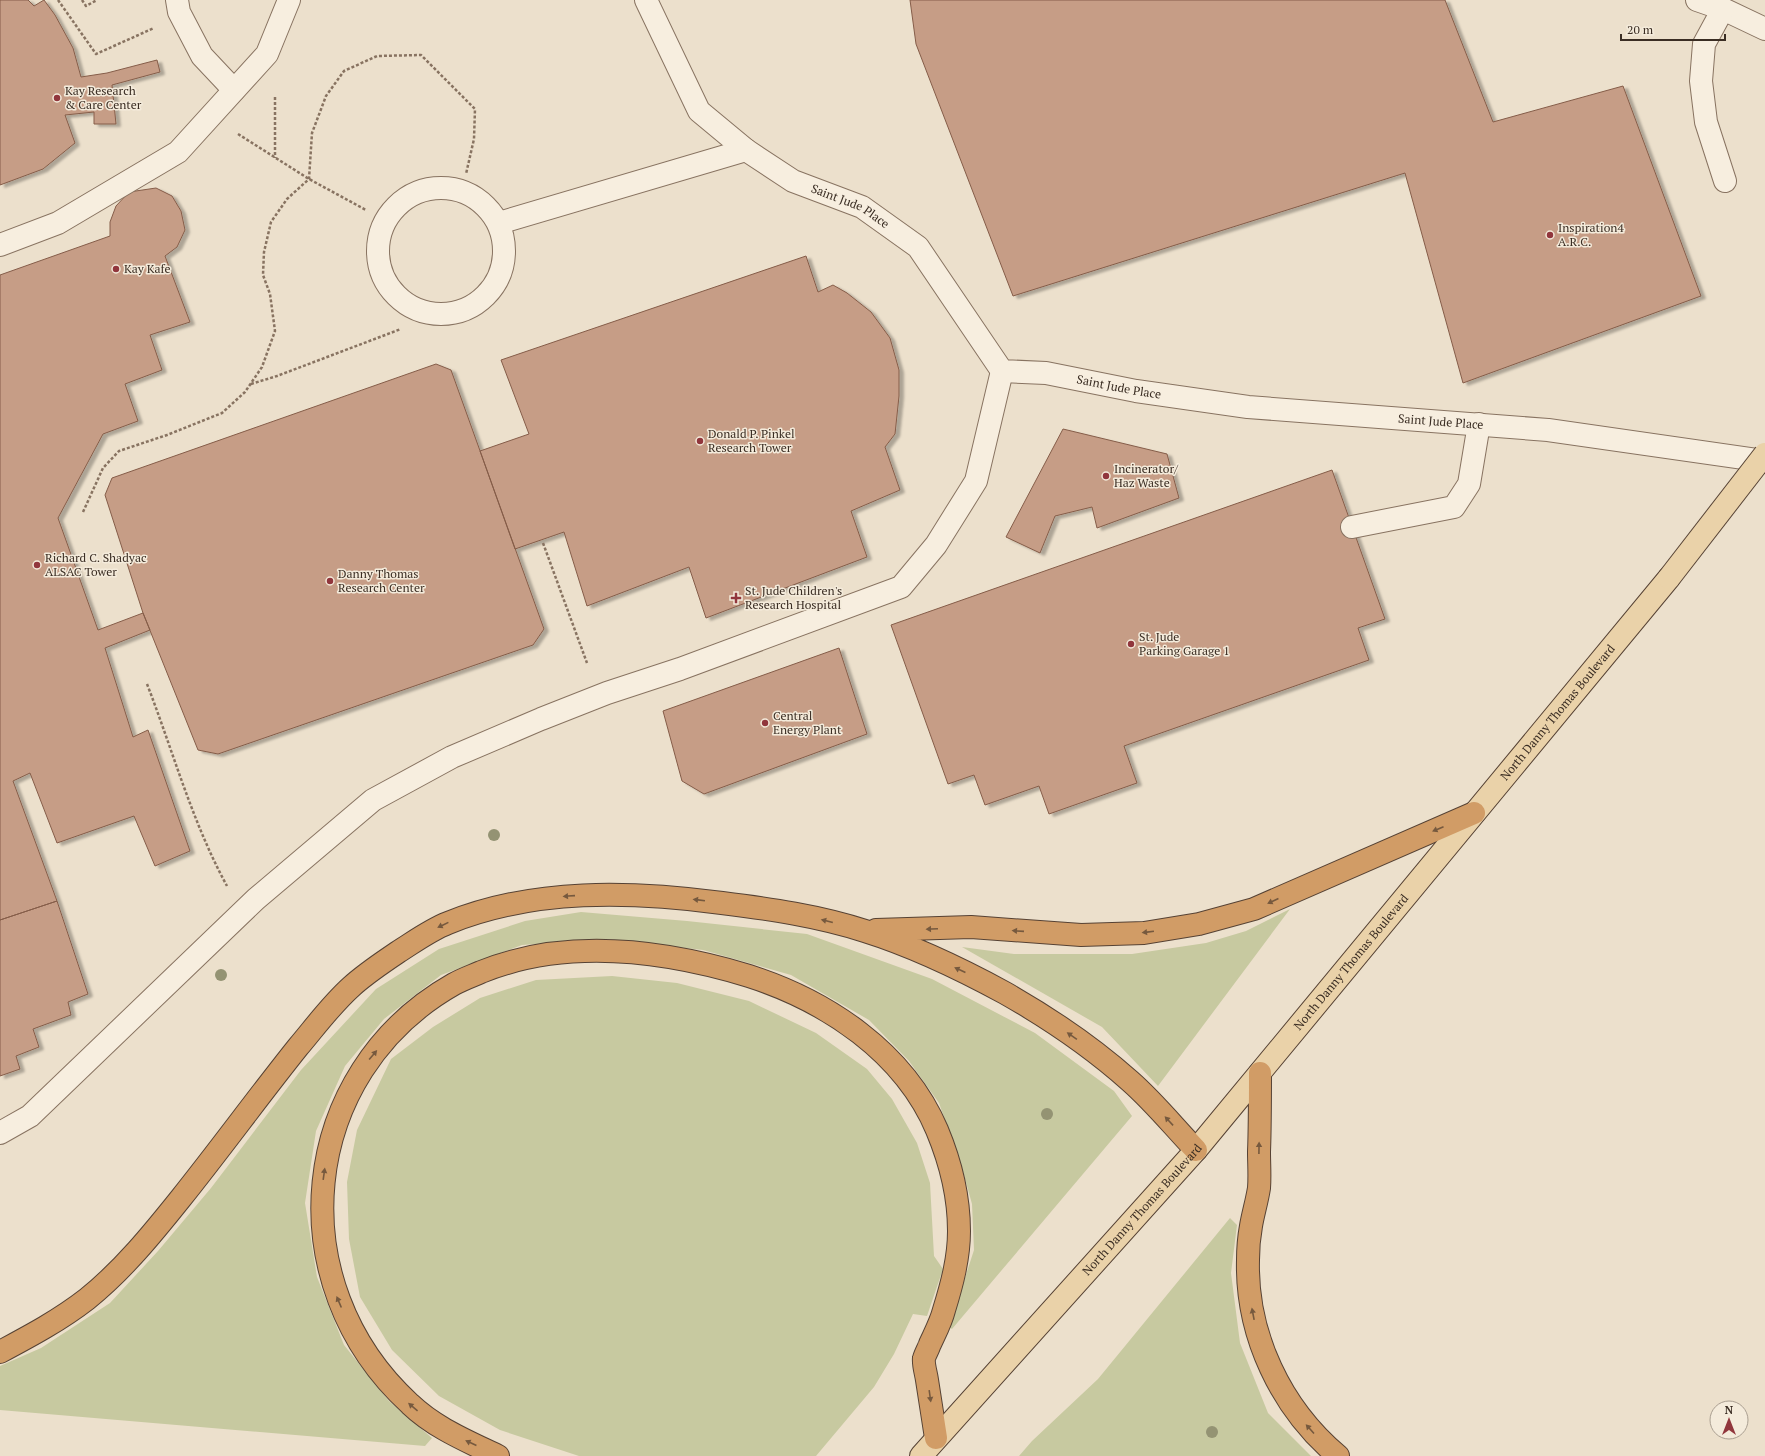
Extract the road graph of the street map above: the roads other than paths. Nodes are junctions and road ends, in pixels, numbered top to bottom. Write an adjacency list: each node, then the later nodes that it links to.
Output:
1 (177, 0): 7 (street)
2 (289, 0): 7 (street)
3 (646, 0): 8 (street, Saint Jude Place)
4 (1697, 0): 5 (street)
5 (1723, 9): 6 (street); 9 (street)
6 (1765, 29)
7 (234, 90): 11 (street)
8 (746, 150): 10 (street); 12 (street, Saint Jude Place)
9 (1725, 181)
10 (499, 223): 10 (street)
11 (0, 245)
12 (1002, 370): 13 (street, Saint Jude Place); 20 (street)
13 (1479, 424): 15 (street, Saint Jude Place); 16 (street)
14 (1765, 454): 17 (main road, North Danny Thomas Boulevard, bridge)
15 (1765, 461)
16 (1352, 527)
17 (1474, 813): 18 (highway, one-way to 18); 19 (main road, North Danny Thomas Boulevard)
18 (864, 931): 21 (highway, one-way to 18); 22 (highway, one-way to 22)
19 (1260, 1073): 21 (main road, North Danny Thomas Boulevard); 26 (highway, one-way to 19)
20 (0, 1133)
21 (1196, 1150): 23 (main road, North Danny Thomas Boulevard)
22 (0, 1352)
23 (936, 1438): 24 (highway, one-way to 23); 25 (main road, North Danny Thomas Boulevard)
24 (498, 1456)
25 (921, 1456)
26 (1338, 1456)

